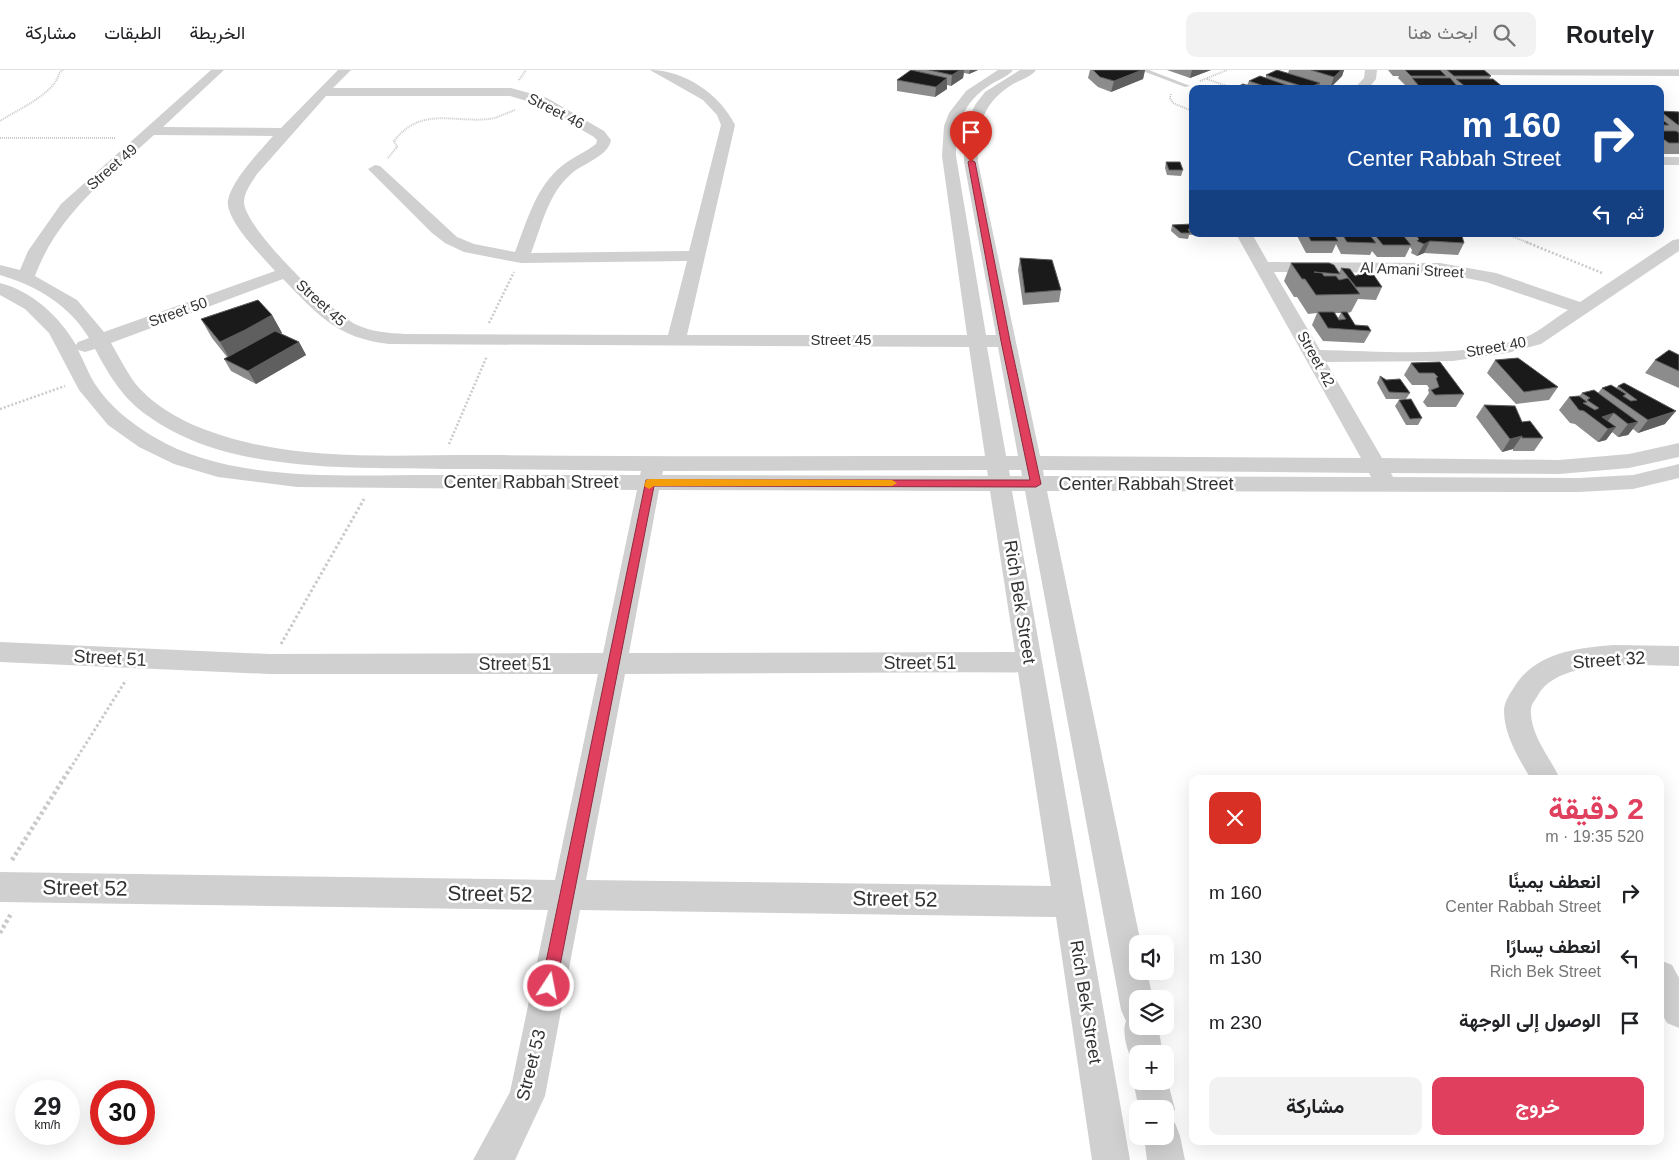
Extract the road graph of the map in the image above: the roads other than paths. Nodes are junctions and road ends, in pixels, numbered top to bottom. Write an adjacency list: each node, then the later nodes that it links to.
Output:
1 (218, 70): 16 (street, Street 49)
2 (345, 70): 14 (street, Street 45)
3 (1007, 70): 32 (street, Rich Bek Street)
4 (1030, 70): 33 (street, Rich Bek Street)
5 (1143, 70): 13 (lane)
6 (1371, 70): 12 (street)
7 (1490, 71): 9 (street); 11 (street)
8 (686, 72): 10 (street)
9 (1679, 72)
10 (663, 74): 22 (street)
11 (1504, 83)
12 (1364, 85)
13 (1187, 86)
14 (323, 92): 15 (street, Street 45); 23 (street, Street 46)
15 (286, 132): 16 (street); 26 (street, Street 45)
16 (149, 135): 27 (street, Street 49)
17 (1664, 161): 18 (street)
18 (1679, 161)
19 (375, 169): 23 (street)
20 (1246, 237): 24 (street, Street 42)
21 (1679, 244): 29 (street, Street 40)
22 (696, 256): 23 (street); 31 (street)
23 (521, 258)
24 (1264, 267): 29 (street, Al Amani Street); 35 (street, Street 42)
25 (0, 270): 27 (street, Center Rabbah Street)
26 (287, 272): 30 (street, Street 50); 31 (street, Street 45)
27 (26, 278): 30 (street, Center Rabbah Street)
28 (0, 288): 34 (street, Center Rabbah Street)
29 (1583, 309): 35 (street, Street 40)
30 (101, 340): 34 (street, Street 50); 39 (street, Center Rabbah Street)
31 (676, 340): 32 (street, Street 45)
32 (977, 340): 33 (street, Street 45); 40 (street, Rich Bek Street)
33 (1005, 341): 41 (street, Rich Bek Street)
34 (70, 351): 39 (street, Center Rabbah Street)
35 (1314, 356): 37 (street, Street 42)
36 (1679, 450): 37 (street, Center Rabbah Street)
37 (1376, 465): 41 (street, Center Rabbah Street); 42 (street, Street 42)
38 (1679, 471): 42 (street, Center Rabbah Street)
39 (652, 473): 40 (street, Center Rabbah Street); 46 (street, Street 53)
40 (999, 474): 41 (street, Center Rabbah Street); 45 (street, Rich Bek Street)
41 (1034, 474): 42 (street, Center Rabbah Street); 51 (street, Rich Bek Street)
42 (1387, 485)
43 (0, 652): 46 (street, Street 51)
44 (1679, 656): 47 (street, Street 32)
45 (1030, 662): 46 (street, Street 51); 50 (street, Rich Bek Street)
46 (613, 663): 49 (street, Street 53)
47 (1544, 775)
48 (5, 874): 49 (street, Street 52)
49 (567, 895): 50 (street, Street 52); 53 (street, Street 53)
50 (1070, 902): 54 (street, Rich Bek Street)
51 (1134, 990)
52 (1164, 1145): 55 (street)
53 (492, 1160)
54 (1111, 1160)
55 (1166, 1160)

